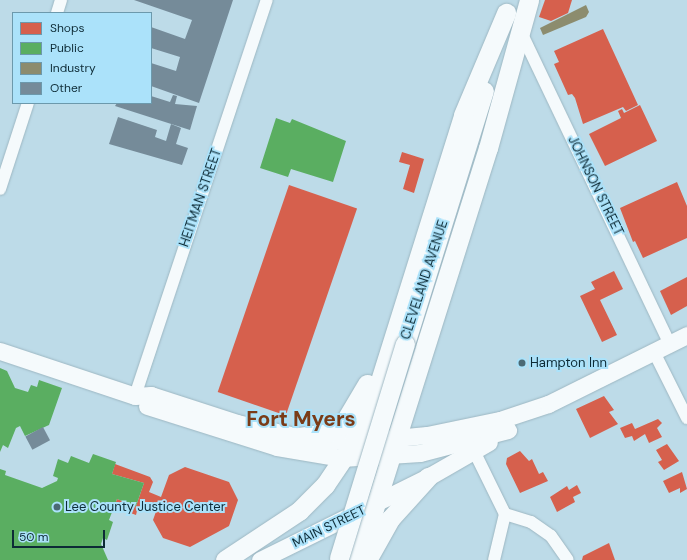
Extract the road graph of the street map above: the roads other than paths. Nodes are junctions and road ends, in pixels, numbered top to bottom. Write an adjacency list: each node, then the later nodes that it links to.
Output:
1 (61, 0): 5 (street)
2 (267, 0): 14 (street, HEITMAN STREET)
3 (529, 0): 6 (main road, CLEVELAND AVENUE)
4 (508, 6): 9 (main road); 28 (main road, CLEVELAND AVENUE, bridge)
5 (57, 12)
6 (519, 30): 11 (street, JOHNSON STREET); 19 (main road, CLEVELAND AVENUE)
7 (28, 104): 8 (street)
8 (0, 188)
9 (412, 276): 18 (main road); 20 (main road)
10 (687, 335): 11 (main road)
11 (669, 343): 13 (main road)
12 (0, 351): 14 (main road)
13 (654, 352): 15 (main road); 16 (street)
14 (136, 396): 18 (main road); 23 (main road)
15 (548, 404): 17 (main road, MAIN STREET); 19 (main road)
16 (687, 418)
17 (508, 430): 21 (main road, MAIN STREET); 22 (main road)
18 (299, 437): 20 (main road)
19 (398, 439): 20 (main road); 22 (main road, CLEVELAND AVENUE); 23 (main road)
20 (354, 442): 23 (main road)
21 (474, 452): 24 (main road, MAIN STREET); 27 (street)
22 (392, 457): 23 (main road); 25 (main road, CLEVELAND AVENUE)
23 (352, 459): 29 (main road)
24 (428, 477): 26 (main road, MAIN STREET); 33 (main road)
25 (382, 485): 26 (main road, CLEVELAND AVENUE); 30 (main road)
26 (375, 504): 31 (main road, MAIN STREET); 32 (main road, CLEVELAND AVENUE)
27 (505, 514): 34 (street); 35 (street)
28 (338, 559)
29 (225, 560)
30 (256, 560)
31 (260, 560)
32 (358, 560)
33 (367, 560)
34 (494, 560)
35 (568, 560)

